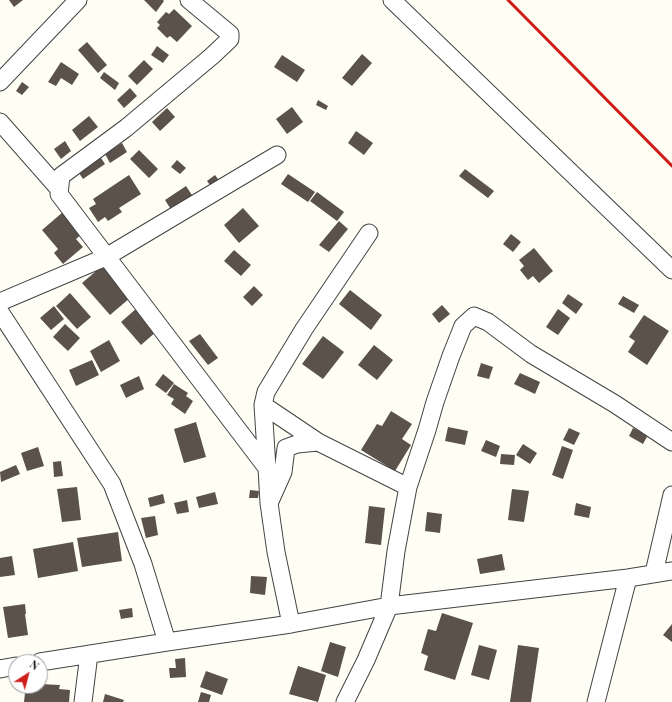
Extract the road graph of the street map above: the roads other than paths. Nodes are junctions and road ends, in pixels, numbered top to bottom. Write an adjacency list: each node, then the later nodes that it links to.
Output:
1 (78, 0): 4 (street)
2 (189, 0): 7 (street)
3 (392, 0): 10 (street)
4 (0, 82)
5 (0, 122): 7 (street)
6 (277, 155): 9 (street)
7 (59, 188): 9 (street)
8 (369, 233): 13 (street)
9 (106, 257): 11 (street); 16 (street)
10 (672, 270)
11 (0, 302)
12 (0, 312): 25 (street)
13 (263, 405): 14 (street); 16 (street)
14 (318, 442): 17 (street); 19 (street)
15 (672, 442): 17 (street)
16 (267, 468): 19 (street)
17 (408, 487): 23 (street)
18 (672, 496): 21 (street)
19 (269, 503): 24 (street)
20 (672, 571): 21 (street)
21 (654, 573): 22 (street)
22 (628, 578): 23 (street); 30 (street)
23 (389, 606): 24 (street); 29 (street)
24 (291, 624): 25 (street)
25 (167, 642): 26 (street)
26 (88, 654): 27 (street); 28 (street)
27 (48, 661)
28 (83, 702)
29 (345, 702)
30 (596, 702)

